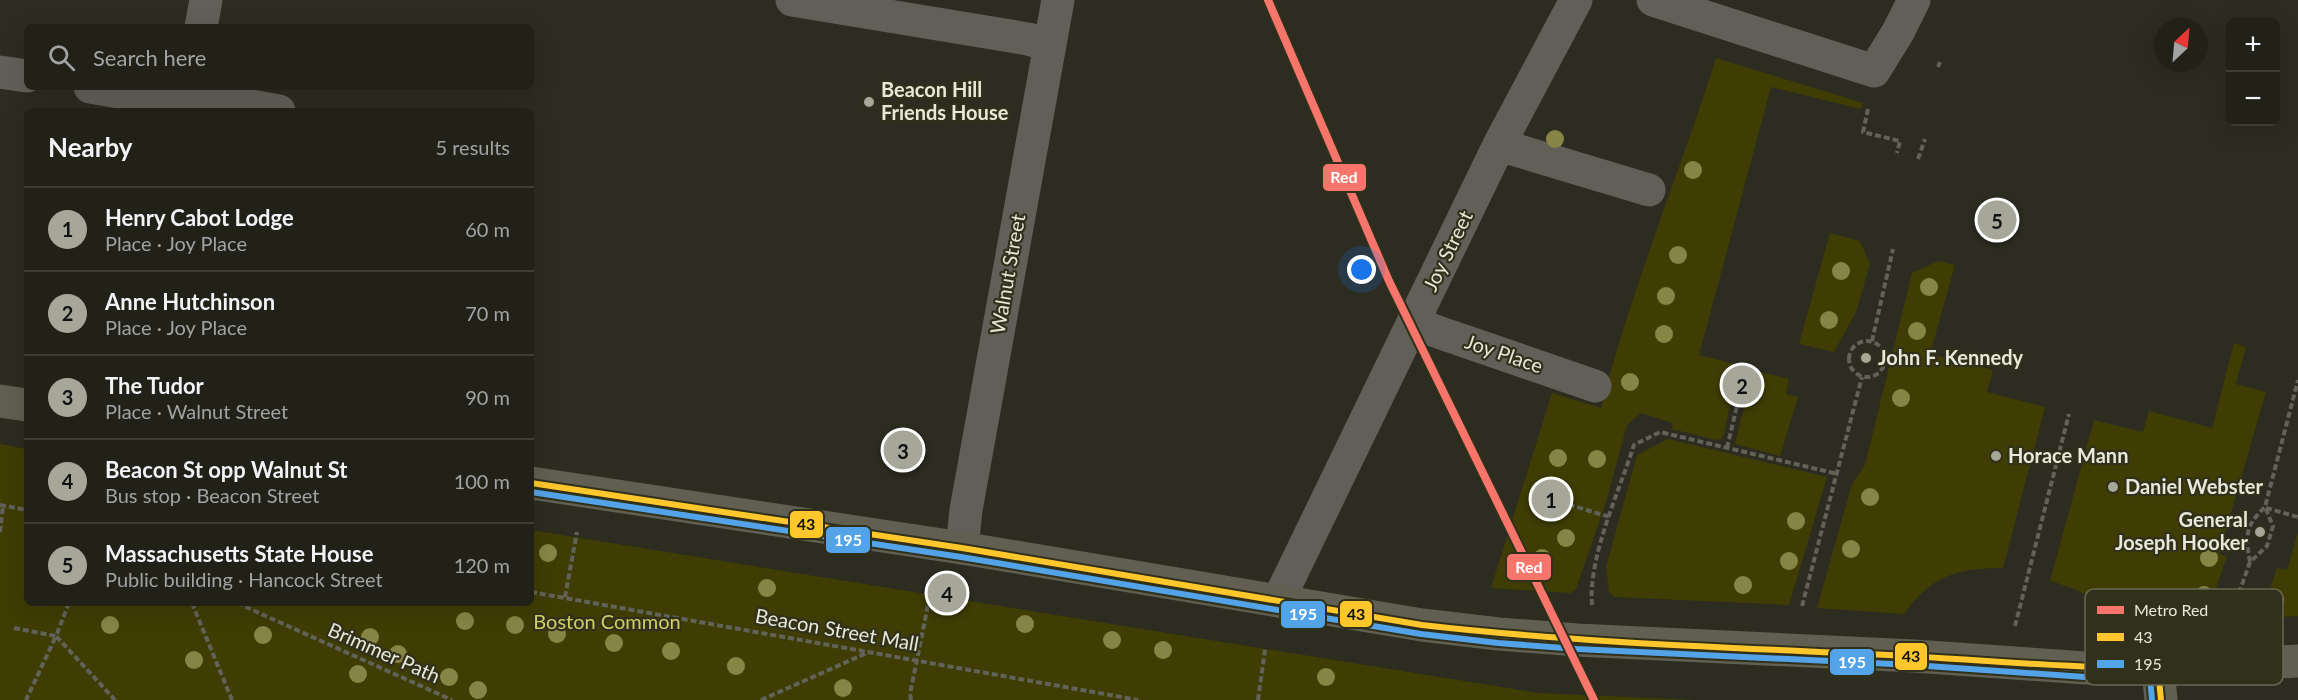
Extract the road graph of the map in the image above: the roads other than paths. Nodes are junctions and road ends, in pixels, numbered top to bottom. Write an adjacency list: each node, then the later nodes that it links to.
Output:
1 (206, 0): 7 (street)
2 (792, 0): 8 (street)
3 (1058, 0): 8 (street, Walnut Street)
4 (1575, 0): 14 (street, Joy Street)
5 (1653, 0): 6 (street)
6 (1914, 0)
7 (202, 24)
8 (1050, 45): 21 (street, Walnut Street)
9 (0, 72): 10 (street)
10 (24, 76)
11 (114, 90): 12 (street)
12 (188, 99): 13 (street)
13 (256, 108)
14 (1499, 145): 15 (street); 16 (street, Joy Street)
15 (1649, 190)
16 (1413, 322): 17 (street, Joy Place); 22 (street, Joy Street)
17 (1595, 386)
18 (0, 401): 19 (main road)
19 (24, 405)
20 (534, 483): 21 (main road)
21 (962, 548): 22 (main road)
22 (1278, 601): 25 (main road)
23 (2298, 661): 24 (main road)
24 (2283, 663)
25 (2085, 668)

